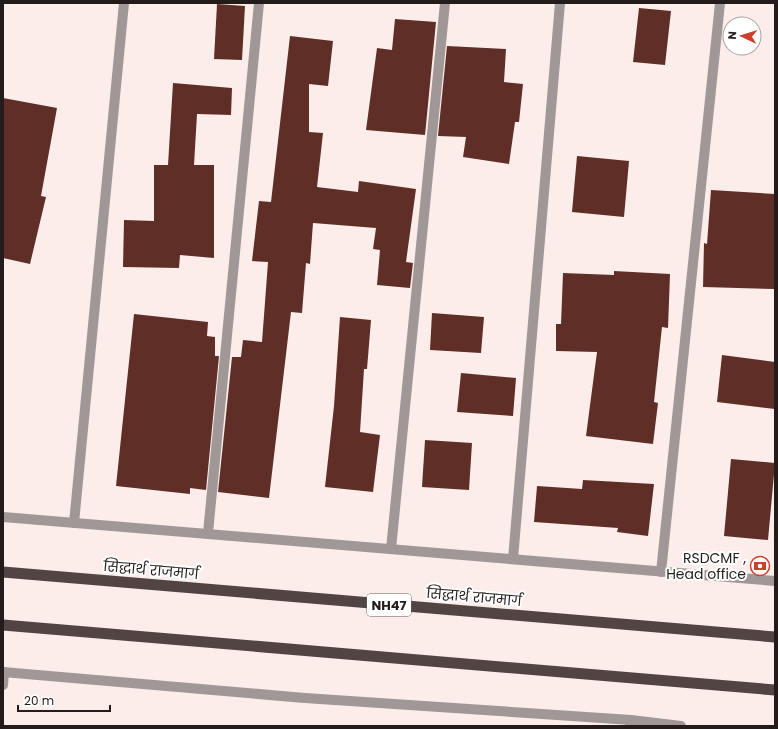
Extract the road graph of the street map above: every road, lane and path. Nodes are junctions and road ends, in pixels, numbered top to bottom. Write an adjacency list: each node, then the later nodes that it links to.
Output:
1 (124, 3): 7 (street)
2 (259, 3): 8 (street)
3 (445, 3): 9 (street)
4 (560, 3): 10 (street)
5 (720, 3): 12 (street)
6 (3, 517): 7 (street)
7 (74, 523): 8 (street)
8 (208, 533): 9 (street)
9 (391, 549): 10 (street)
10 (513, 559): 12 (street)
11 (3, 572): 15 (highway, सिद्धार्थ राजमार्ग / NH47)
12 (661, 572): 13 (street)
13 (775, 581)
14 (3, 625): 18 (highway)
15 (775, 637)
16 (3, 672): 17 (street); 19 (street)
17 (3, 685)
18 (775, 690)
19 (631, 723): 20 (street)
20 (681, 726)

